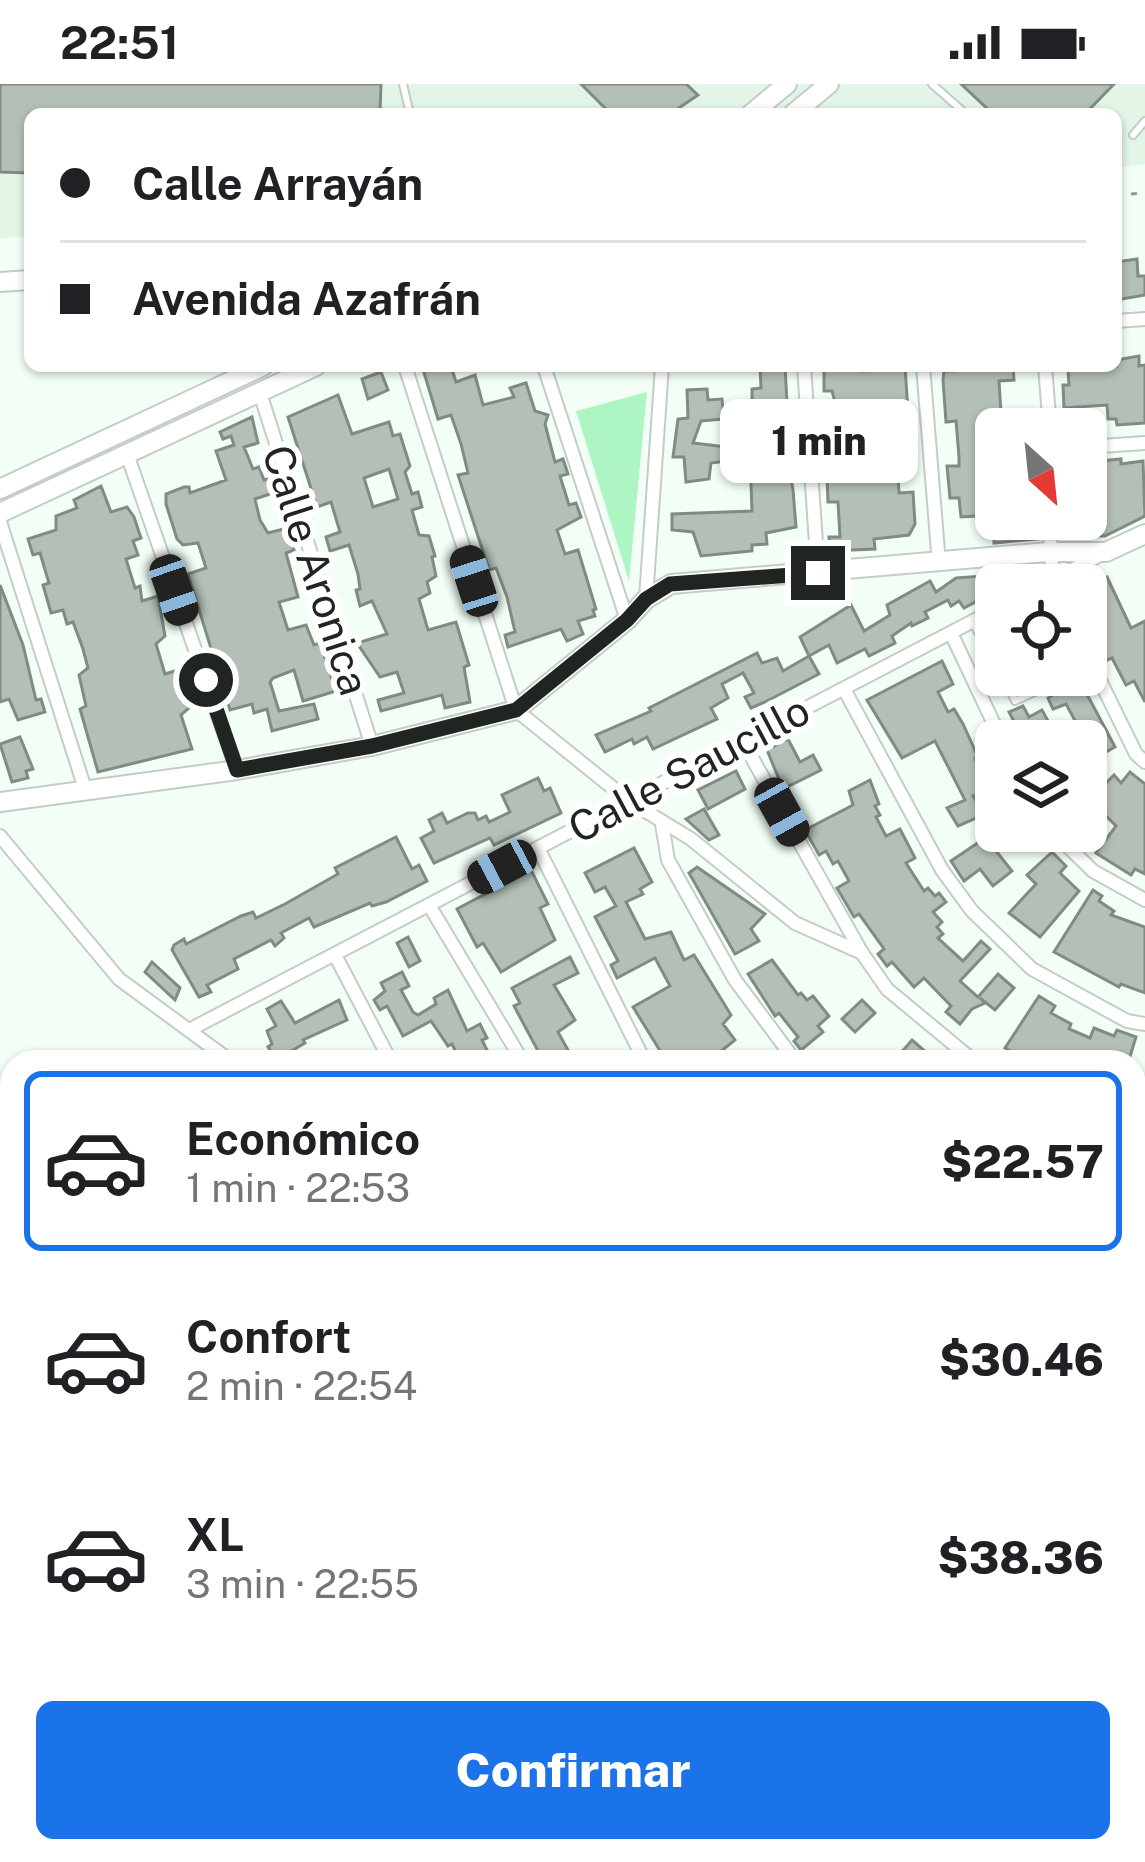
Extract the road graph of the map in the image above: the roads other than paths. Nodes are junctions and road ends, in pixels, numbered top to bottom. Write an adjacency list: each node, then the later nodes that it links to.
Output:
1 (787, 84): 4 (street)
2 (830, 84): 5 (street)
3 (932, 84): 6 (lane)
4 (758, 108)
5 (800, 108)
6 (959, 108)
7 (1145, 122): 8 (lane)
8 (1133, 135)
9 (249, 372): 22 (street)
10 (304, 372): 17 (street)
11 (407, 372): 40 (street)
12 (546, 372): 33 (street)
13 (662, 372): 32 (street)
14 (804, 372): 31 (street)
15 (923, 372): 28 (street)
16 (1045, 372): 18 (street)
17 (260, 393): 21 (street); 43 (street, Calle Aronica)
18 (1048, 408)
19 (1145, 442): 20 (street)
20 (1107, 445)
21 (127, 454): 23 (street); 45 (street)
22 (0, 489)
23 (0, 518): 46 (street)
24 (1145, 534): 27 (street)
25 (1048, 540): 26 (street)
26 (1048, 552): 27 (street); 28 (street); 29 (street)
27 (1106, 552): 30 (street)
28 (939, 564): 31 (street)
29 (1048, 564)
30 (1085, 564)
31 (818, 573): 32 (street)
32 (646, 599): 33 (street)
33 (627, 620): 40 (street)
34 (975, 620): 35 (street, Calle Saucillo)
35 (972, 622): 36 (lane); 37 (street, Calle Saucillo)
36 (975, 627)
37 (951, 633): 38 (street, Calle Saucillo); 41 (street)
38 (844, 688): 42 (street, Calle Saucillo); 57 (street)
39 (1107, 695): 44 (street)
40 (516, 710): 43 (street); 47 (street)
41 (992, 720)
42 (743, 742): 47 (street, Calle Saucillo); 55 (street)
43 (372, 746): 45 (street)
44 (1145, 762)
45 (237, 770): 46 (street)
46 (86, 794): 48 (street)
47 (629, 801): 49 (street); 51 (street, Calle Saucillo)
48 (0, 802)
49 (662, 824): 55 (street); 63 (street)
50 (0, 836): 58 (street)
51 (538, 848): 54 (street, Calle Saucillo); 62 (street)
52 (1074, 852): 53 (street)
53 (1145, 899)
54 (429, 905): 56 (street, Calle Saucillo); 61 (street)
55 (862, 953): 64 (street)
56 (334, 955): 58 (street, Calle Saucillo); 60 (street)
57 (1145, 1024)
58 (191, 1029): 59 (street)
59 (217, 1050)
60 (385, 1050)
61 (517, 1050)
62 (639, 1050)
63 (787, 1050)
64 (961, 1050)

